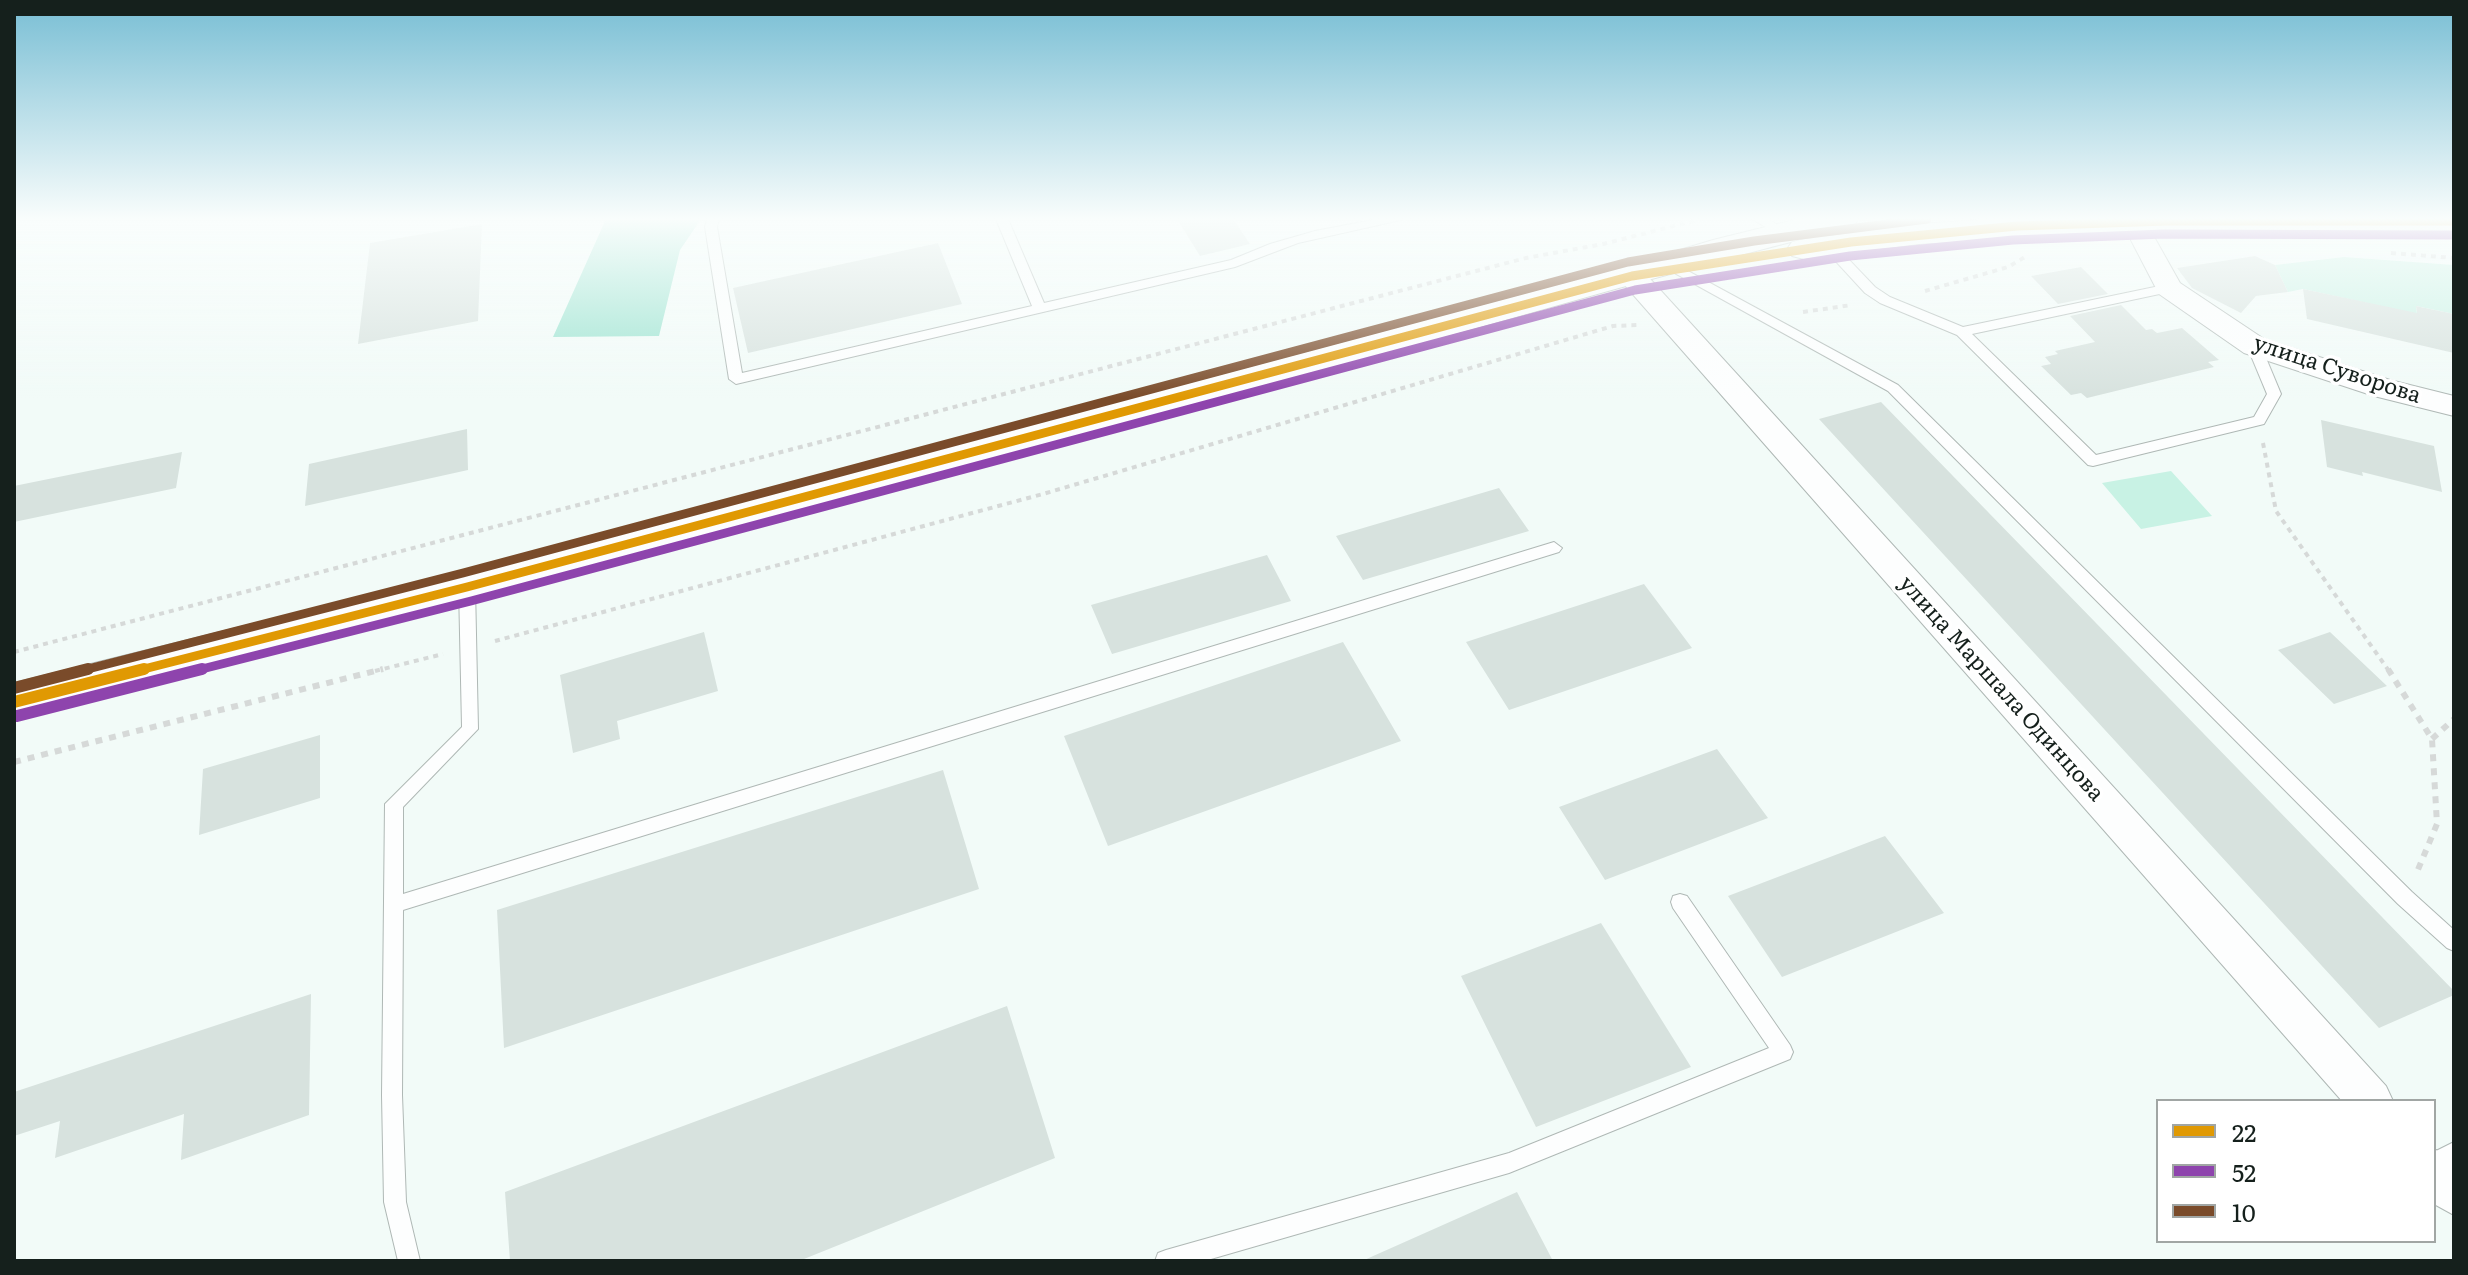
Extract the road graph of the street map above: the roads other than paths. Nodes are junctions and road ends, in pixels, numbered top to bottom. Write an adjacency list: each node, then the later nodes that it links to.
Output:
1 (719, 278): 10 (lane)
2 (1027, 278): 10 (lane)
3 (1171, 278): 10 (lane)
4 (1623, 278): 15 (main road)
5 (1634, 278): 20 (street, улица Маршала Одинцова)
6 (1693, 278): 19 (lane)
7 (1856, 278): 11 (lane)
8 (2164, 278): 9 (street, улица Суворова)
9 (2169, 288): 11 (lane); 12 (street, улица Суворова)
10 (1040, 310)
11 (1962, 332): 12 (lane)
12 (2254, 346): 13 (street, улица Суворова)
13 (2454, 406)
14 (1554, 548): 18 (lane)
15 (467, 587): 16 (main road); 18 (lane)
16 (14, 702)
17 (1680, 902): 26 (lane)
18 (393, 905): 25 (lane)
19 (2454, 942)
20 (2369, 1099)
21 (2454, 1152): 22 (lane)
22 (2436, 1162)
23 (2436, 1173): 24 (street)
24 (2454, 1193)
25 (409, 1261)
26 (1166, 1261)

